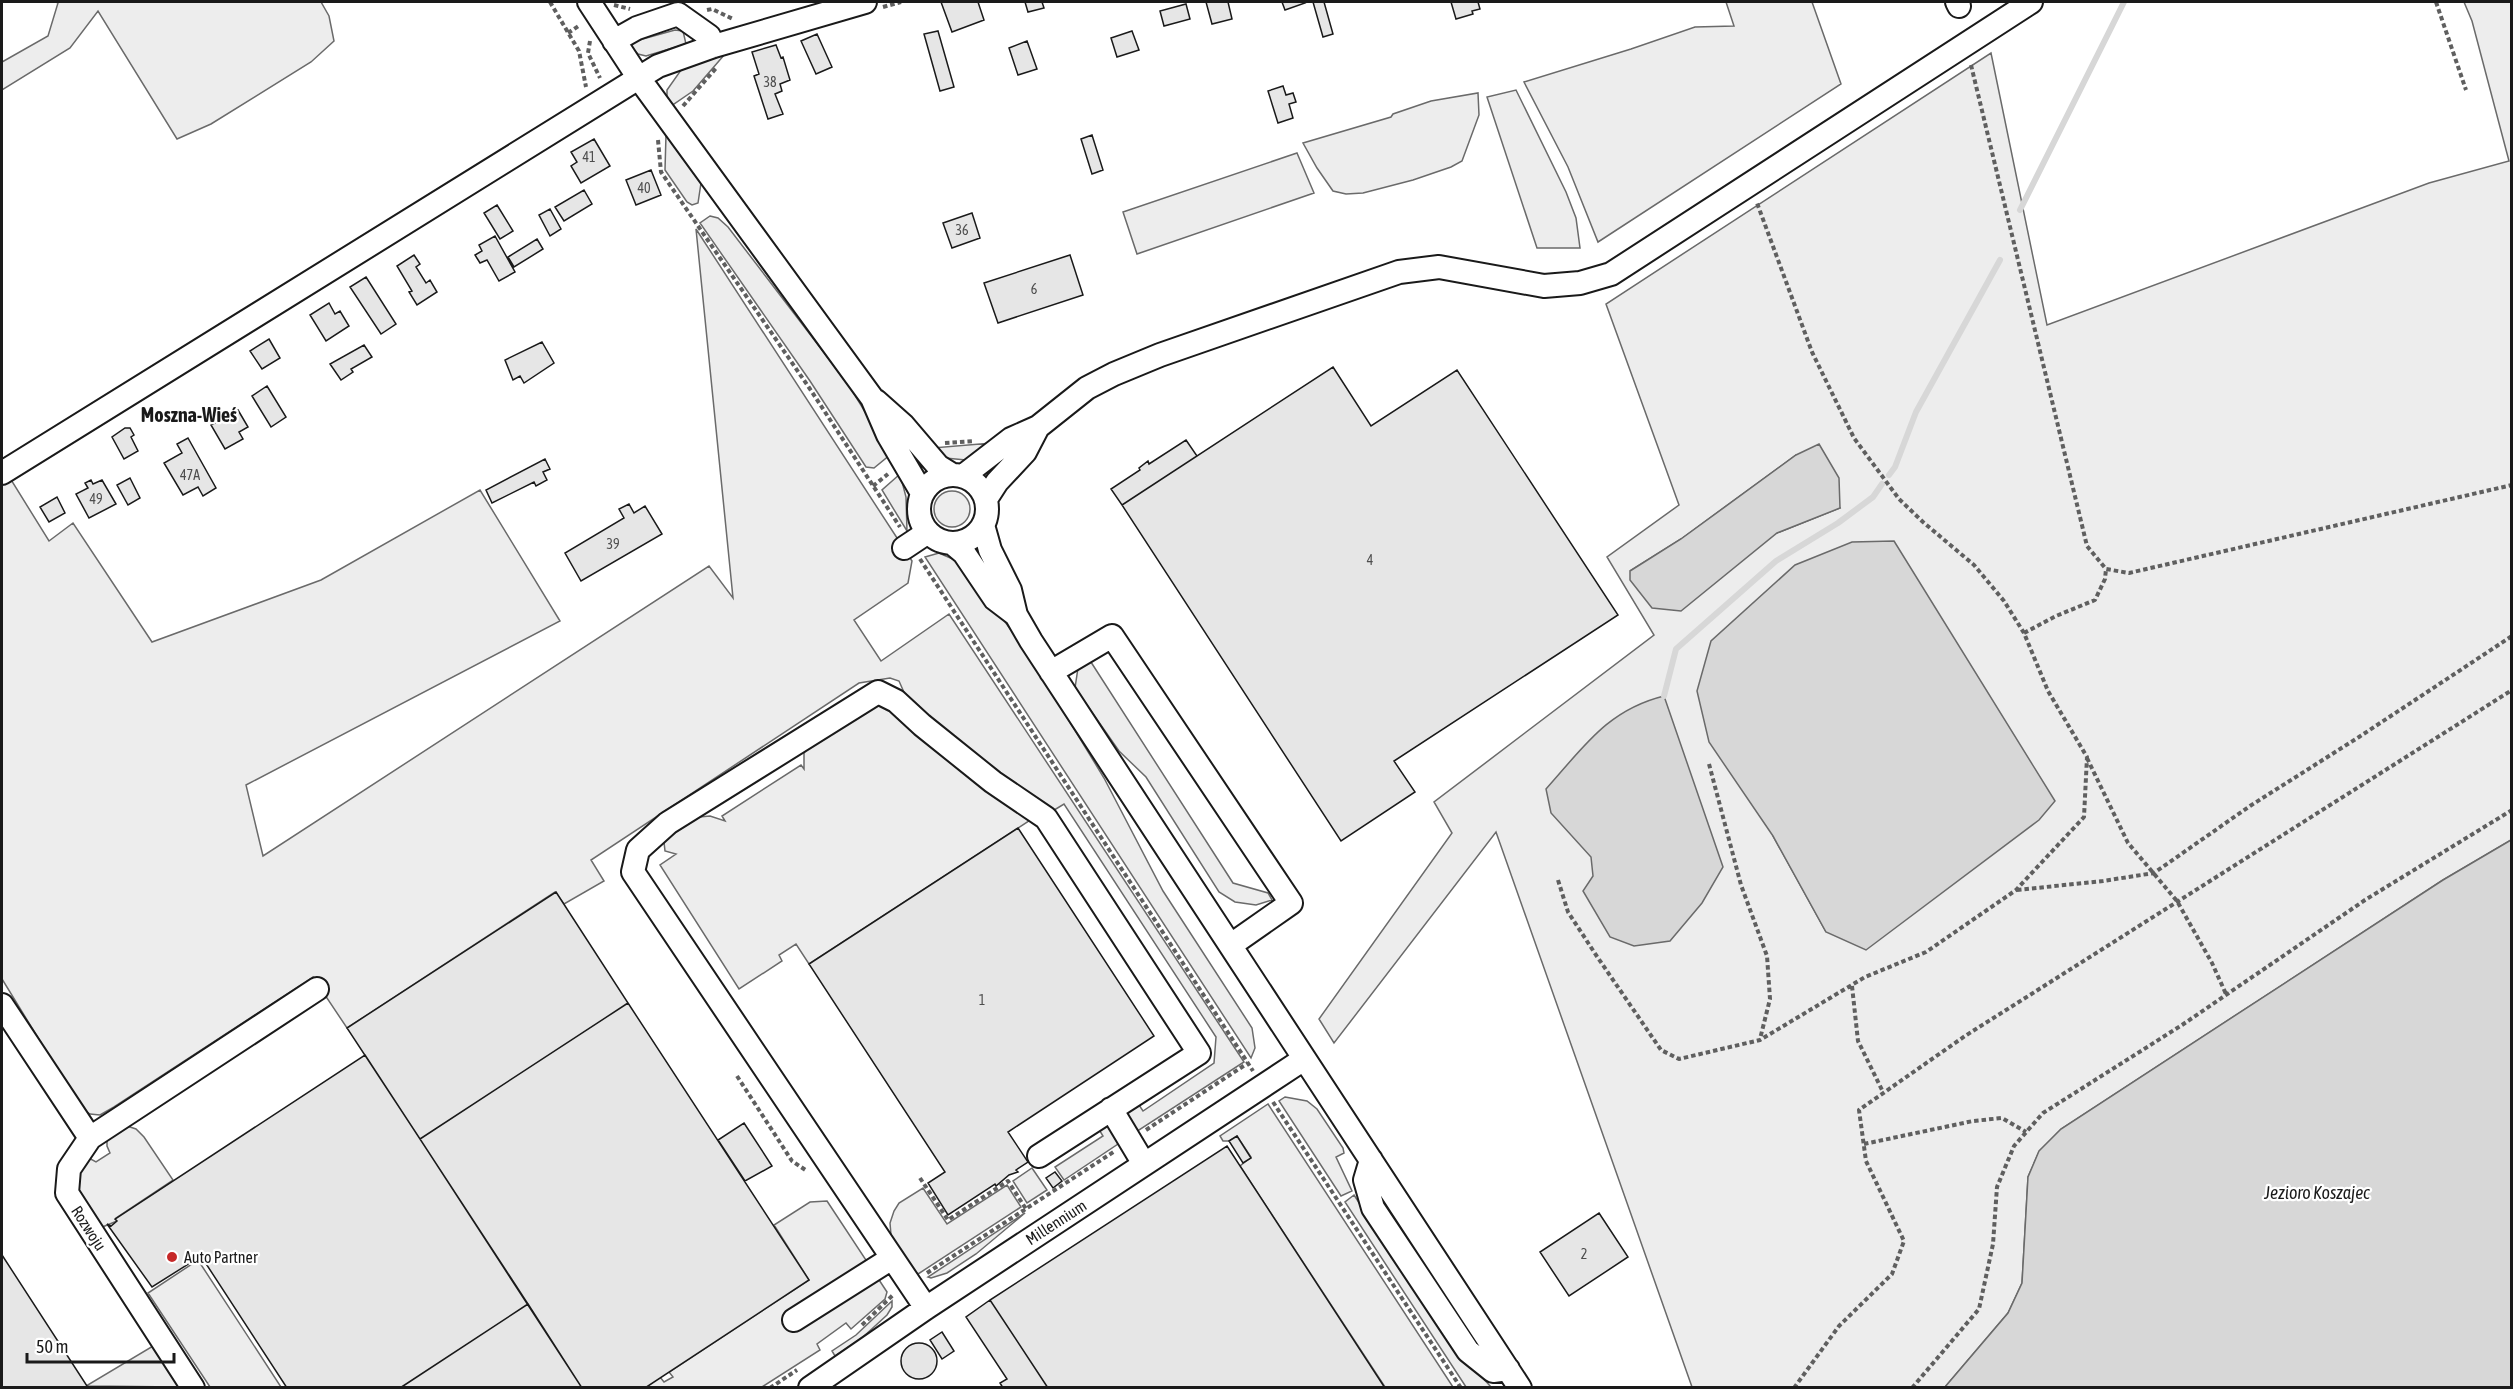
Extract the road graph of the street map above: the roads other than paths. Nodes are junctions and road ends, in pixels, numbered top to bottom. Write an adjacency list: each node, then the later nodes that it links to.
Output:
1 (865, 2): 5 (street)
2 (2031, 2): 8 (street)
3 (586, 12): 4 (street)
4 (614, 41): 5 (street); 6 (street)
5 (714, 46): 6 (street)
6 (638, 76): 7 (street); 9 (street)
7 (872, 398): 10 (street); 11 (street)
8 (1038, 427): 10 (street); 12 (street)
9 (2, 473)
10 (957, 475): 11 (street); 12 (street)
11 (922, 493): 14 (street)
12 (986, 499): 13 (street)
13 (983, 525): 14 (street); 15 (street)
14 (952, 543): 15 (street)
15 (1016, 615): 16 (street)
16 (1051, 672): 17 (street); 17 (street)
17 (1231, 945): 20 (street)
18 (317, 988): 22 (street)
19 (2, 1005): 22 (street)
20 (1304, 1059): 24 (street, Millennium); 28 (street)
21 (1111, 1109): 23 (street); 24 (street); 25 (street)
22 (90, 1138): 30 (street, Rozwoju)
23 (1039, 1156)
24 (1144, 1164): 26 (street, Millennium)
25 (884, 1264): 26 (street); 27 (street)
26 (926, 1308): 29 (street, Millennium)
27 (794, 1320)
28 (1514, 1378)
29 (813, 1381)
30 (193, 1388)

